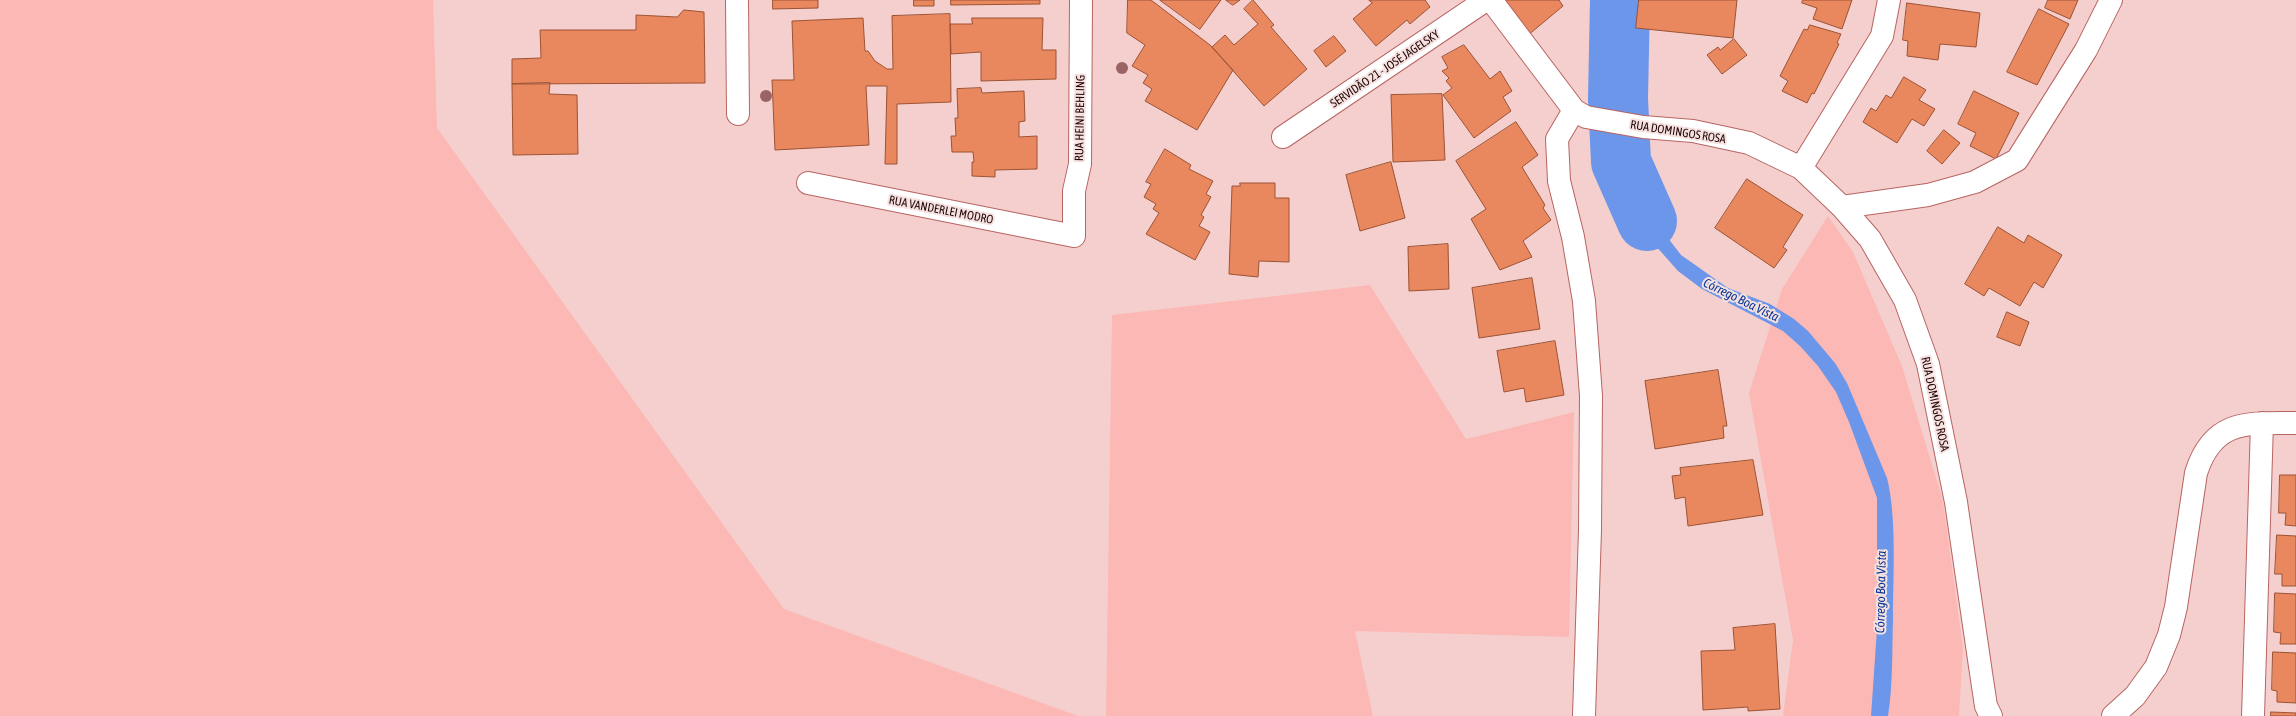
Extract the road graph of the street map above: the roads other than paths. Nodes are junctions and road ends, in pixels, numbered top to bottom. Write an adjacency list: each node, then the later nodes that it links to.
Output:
1 (736, 0): 8 (street)
2 (1081, 0): 13 (street, RUA HEINI BEHLING)
3 (1486, 0): 9 (street, SERVIDÃO 21 - JOSÉ JAGELSKY)
4 (1491, 0): 7 (street)
5 (1889, 0): 10 (street)
6 (2111, 0): 12 (street)
7 (1580, 113): 10 (street, RUA DOMINGOS ROSA); 16 (street)
8 (738, 114)
9 (1283, 137)
10 (1801, 168): 12 (street, RUA DOMINGOS ROSA)
11 (808, 183): 13 (street, RUA VANDERLEI MODRO)
12 (1842, 207): 17 (street, RUA DOMINGOS ROSA)
13 (1074, 236)
14 (2262, 423): 15 (street); 18 (street); 19 (street)
15 (2296, 423)
16 (1584, 716)
17 (1991, 716)
18 (2113, 716)
19 (2253, 716)

